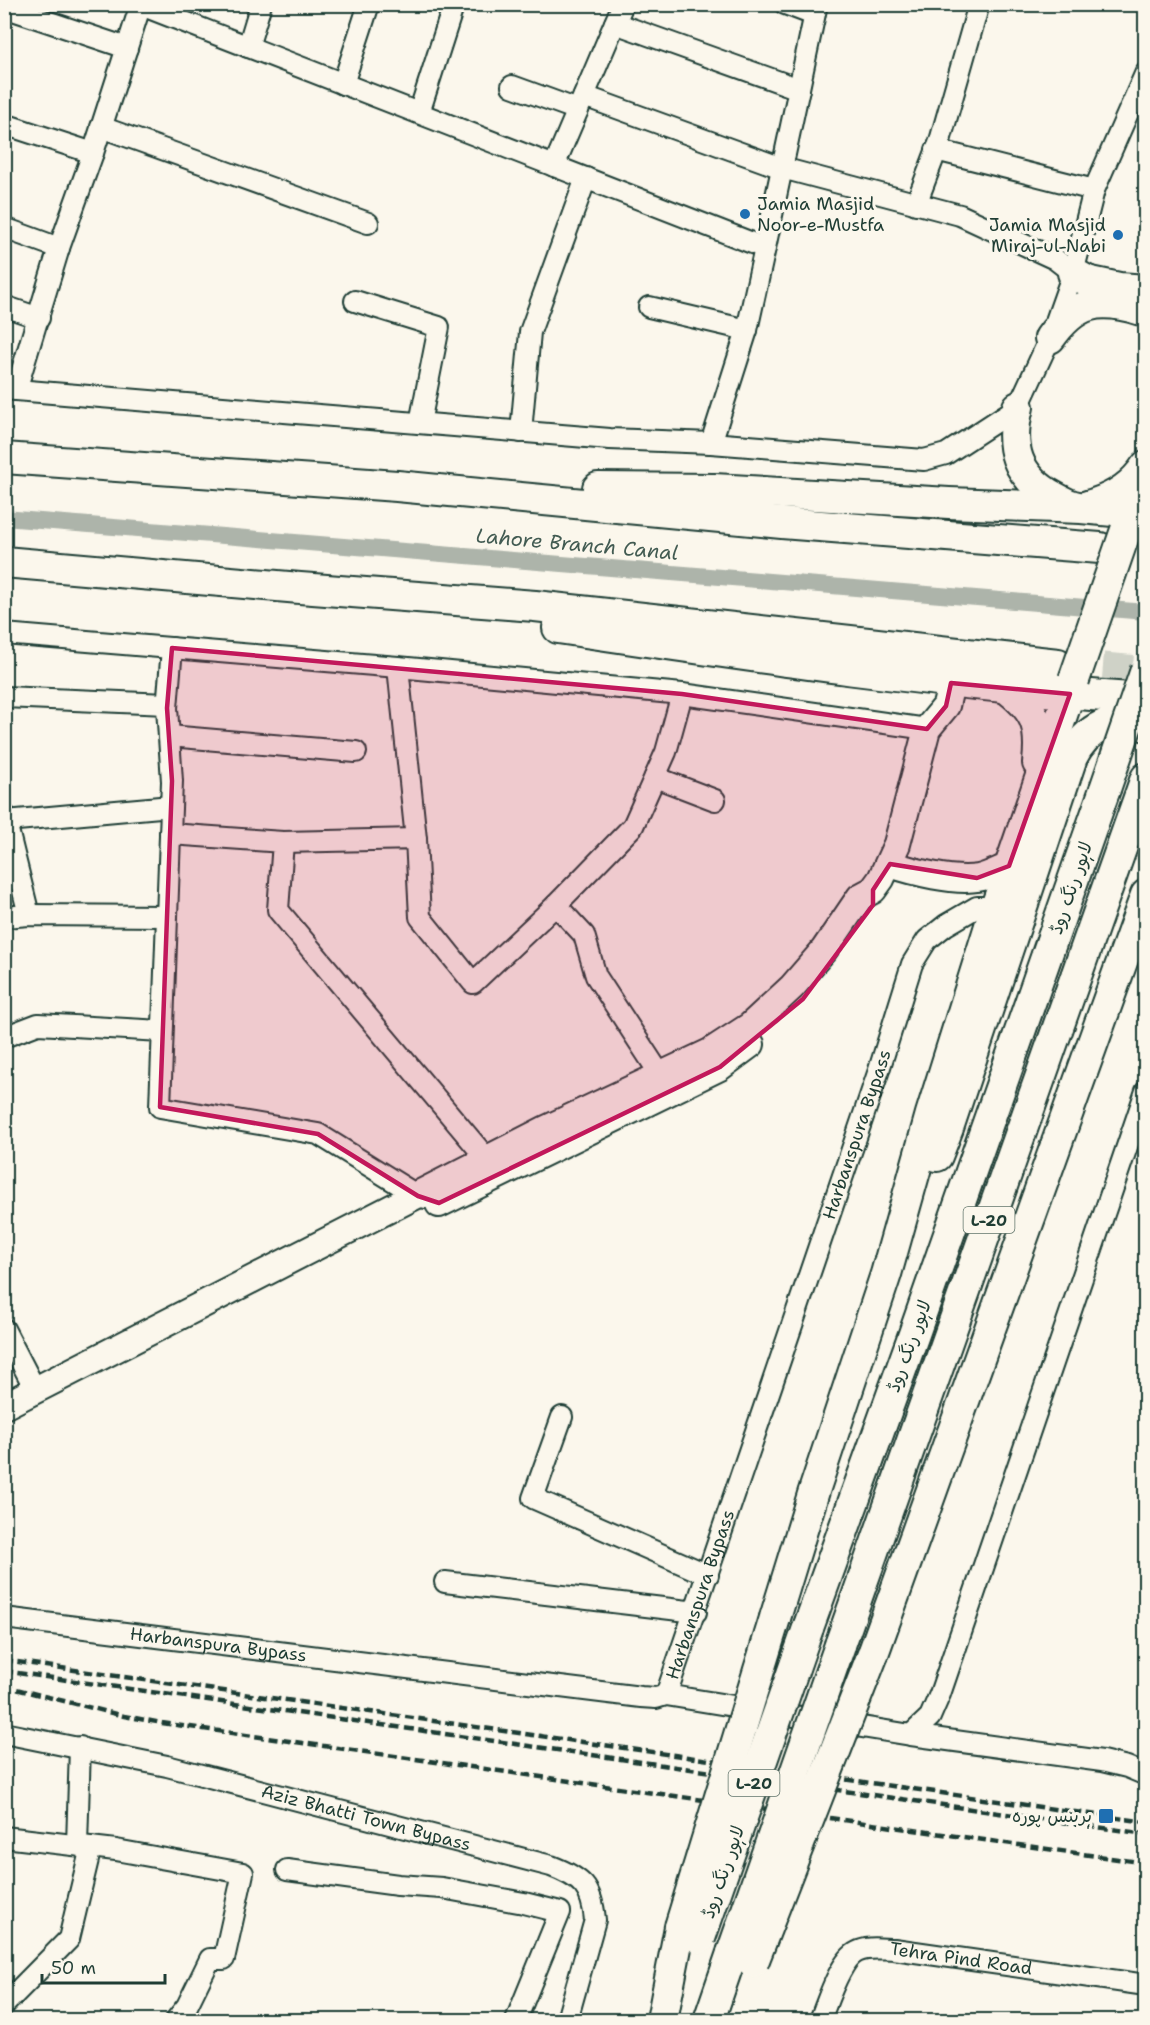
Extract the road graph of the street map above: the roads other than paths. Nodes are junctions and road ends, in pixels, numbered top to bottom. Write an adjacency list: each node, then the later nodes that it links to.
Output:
1 (261, 4): 11 (street)
2 (369, 4): 14 (street)
3 (454, 4): 18 (street)
4 (623, 4): 10 (street)
5 (785, 4): 9 (street)
6 (979, 4): 21 (street)
7 (141, 5): 11 (street); 12 (street)
8 (4, 8): 12 (street)
9 (816, 10): 16 (street)
10 (615, 23): 16 (street); 17 (street)
11 (248, 47): 14 (street)
12 (127, 48): 20 (street)
13 (1146, 72): 26 (street)
14 (343, 84): 18 (street)
15 (512, 86): 17 (street)
16 (799, 89): 24 (street)
17 (581, 103): 23 (street); 24 (street)
18 (419, 113): 23 (street)
19 (4, 124): 22 (street)
20 (101, 127): 22 (street); 28 (street)
21 (936, 150): 26 (street); 27 (street)
22 (93, 153): 30 (street)
23 (554, 166): 25 (street)
24 (782, 168): 27 (street); 31 (street)
25 (586, 178): 31 (street); 43 (street)
26 (1094, 190): 32 (street)
27 (916, 204): 32 (street)
28 (368, 223)
29 (4, 228): 30 (street)
30 (59, 248): 37 (street)
31 (765, 248): 38 (street)
32 (1073, 273): 34 (highway); 39 (street)
33 (355, 302): 42 (street)
34 (1144, 303): 39 (highway)
35 (4, 306): 37 (street)
36 (649, 307): 38 (street)
37 (39, 318): 40 (street)
38 (747, 330): 44 (street)
39 (1050, 338): 41 (street)
40 (10, 390): 42 (street)
41 (1018, 407): 44 (street); 49 (highway)
42 (420, 423): 43 (street)
43 (521, 432): 44 (street)
44 (711, 443)
45 (4, 458): 48 (highway)
46 (1146, 466): 49 (highway)
47 (1146, 479): 50 (highway)
48 (397, 486): 49 (highway); 51 (highway)
49 (1081, 508): 50 (highway)
50 (1135, 519): 58 (highway, bridge)
51 (1100, 548)
52 (4, 562): 53 (highway)
53 (300, 588): 58 (highway); 59 (highway)
54 (4, 634): 55 (street)
55 (172, 648): 56 (street); 64 (street)
56 (398, 667): 61 (street); 76 (street)
57 (1146, 670): 110 (highway, لاہور رنگ روڈ / L-20, bridge)
58 (1067, 679): 60 (highway); 63 (highway); 70 (highway)
59 (951, 683): 60 (highway); 66 (main road)
60 (1004, 686): 70 (highway)
61 (682, 694): 66 (street); 69 (street)
62 (4, 697): 64 (street)
63 (1146, 699)
64 (167, 704): 67 (street)
65 (1146, 726): 92 (highway)
66 (927, 729): 78 (main road)
67 (169, 736): 68 (street); 73 (street)
68 (356, 752)
69 (655, 777): 72 (street); 81 (street)
70 (1036, 787): 79 (highway)
71 (1143, 787): 111 (highway, لاہور رنگ روڈ / L-20, bridge)
72 (715, 800)
73 (171, 806): 74 (street); 75 (street)
74 (5, 817): 83 (street)
75 (170, 834): 77 (street); 84 (street)
76 (416, 839): 77 (street); 81 (street)
77 (283, 842): 90 (street)
78 (890, 864): 79 (main road); 88 (main road)
79 (1009, 866): 82 (highway)
80 (1146, 895): 111 (highway, bridge)
81 (556, 905): 88 (street)
82 (995, 910): 92 (highway); 98 (street, Harbanspura Bypass)
83 (29, 915): 84 (street); 85 (street)
84 (167, 916): 86 (street)
85 (4, 917)
86 (162, 1031): 87 (street); 91 (street)
87 (4, 1036)
88 (665, 1083): 90 (main road)
89 (1146, 1091): 104 (street)
90 (495, 1166): 91 (main road)
91 (429, 1200): 94 (main road); 97 (main road)
92 (886, 1274): 110 (highway, bridge)
93 (4, 1329): 94 (street)
94 (35, 1389): 95 (main road)
95 (4, 1406)
96 (562, 1417): 98 (street)
97 (4, 1425)
98 (708, 1575): 100 (street, Harbanspura Bypass)
99 (445, 1582): 100 (street)
100 (696, 1612): 102 (street, Harbanspura Bypass)
101 (4, 1618): 102 (street, Harbanspura Bypass)
102 (666, 1695): 104 (street)
103 (4, 1732): 105 (street, Aziz Bhatti Town Bypass)
104 (911, 1735): 106 (street)
105 (80, 1747): 108 (street); 116 (street, Aziz Bhatti Town Bypass)
106 (1146, 1774)
107 (4, 1837): 108 (street)
108 (84, 1846): 113 (street); 114 (street)
109 (287, 1870): 115 (street)
110 (690, 1932): 117 (highway); 118 (highway, لاہور رنگ روڈ / L-20)
111 (743, 1958): 119 (highway, لاہور رنگ روڈ / L-20); 120 (highway)
112 (1146, 1985): 121 (street, Tehra Pind Road)
113 (4, 2005)
114 (176, 2020)
115 (516, 2020)
116 (567, 2020)
117 (662, 2020)
118 (669, 2020)
119 (709, 2020)
120 (720, 2020)
121 (819, 2020)

